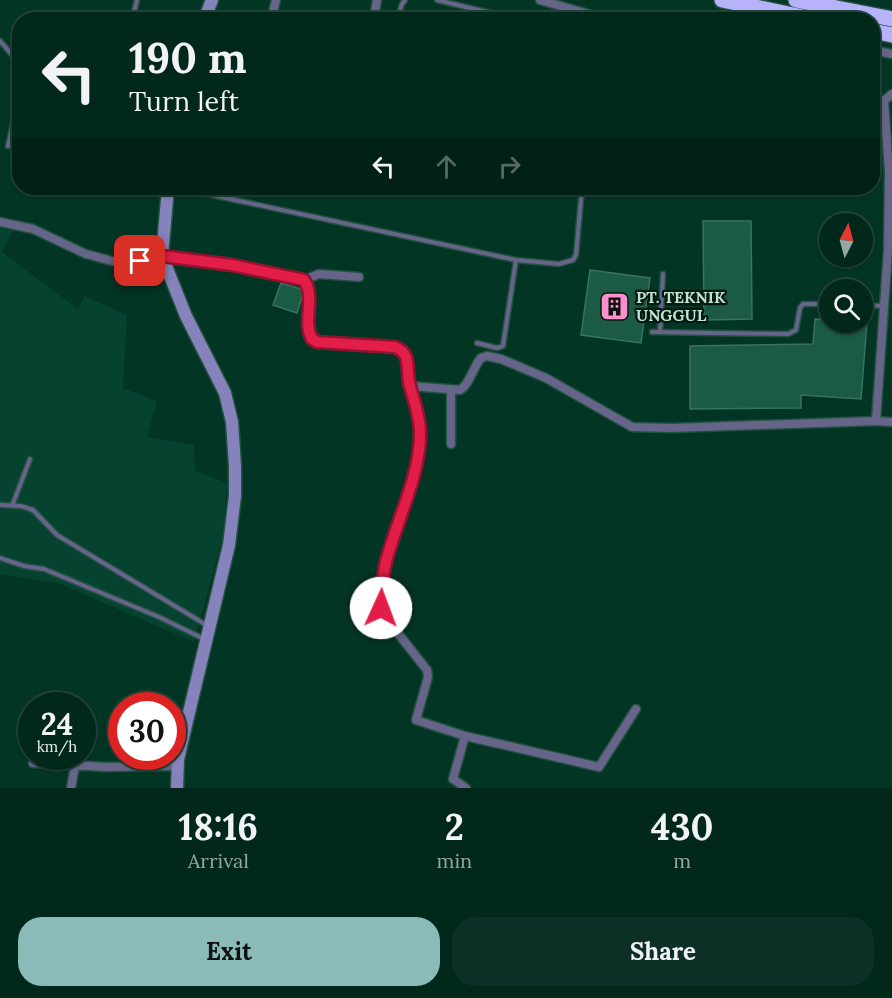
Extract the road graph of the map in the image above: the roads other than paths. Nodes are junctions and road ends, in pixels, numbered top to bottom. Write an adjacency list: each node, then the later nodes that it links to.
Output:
1 (437, 0): 5 (lane)
2 (540, 0): 6 (street)
3 (722, 0): 7 (highway)
4 (795, 0): 8 (highway)
5 (487, 12)
6 (579, 12)
7 (779, 12)
8 (856, 12)
9 (0, 41): 10 (lane)
10 (12, 55)
11 (892, 94): 13 (street)
12 (880, 101): 13 (street)
13 (884, 102): 29 (street)
14 (12, 128): 15 (lane)
15 (8, 146)
16 (167, 195): 22 (main road)
17 (213, 195): 20 (lane)
18 (234, 195): 20 (lane)
19 (581, 195): 23 (lane)
20 (233, 199): 23 (lane)
21 (0, 222): 22 (street)
22 (162, 256): 26 (street); 42 (main road)
23 (516, 260): 32 (lane)
24 (663, 274): 31 (lane)
25 (359, 277): 26 (street)
26 (304, 280): 33 (street)
27 (819, 304): 31 (lane)
28 (873, 306): 29 (lane)
29 (884, 306): 35 (street)
30 (652, 332): 31 (lane)
31 (660, 332)
32 (477, 343)
33 (410, 386): 34 (street); 46 (street)
34 (451, 389): 35 (street); 37 (street)
35 (876, 421): 36 (street)
36 (892, 422)
37 (451, 444)
38 (30, 459): 40 (lane)
39 (0, 505): 40 (lane)
40 (12, 506): 42 (lane)
41 (0, 558): 43 (lane)
42 (210, 627): 43 (main road)
43 (208, 640): 45 (main road)
44 (636, 709): 46 (street)
45 (186, 732)
46 (465, 736): 49 (street)
47 (74, 770): 50 (street)
48 (178, 770): 51 (main road)
49 (451, 784): 52 (street)
50 (71, 788)
51 (177, 788)
52 (466, 788)

